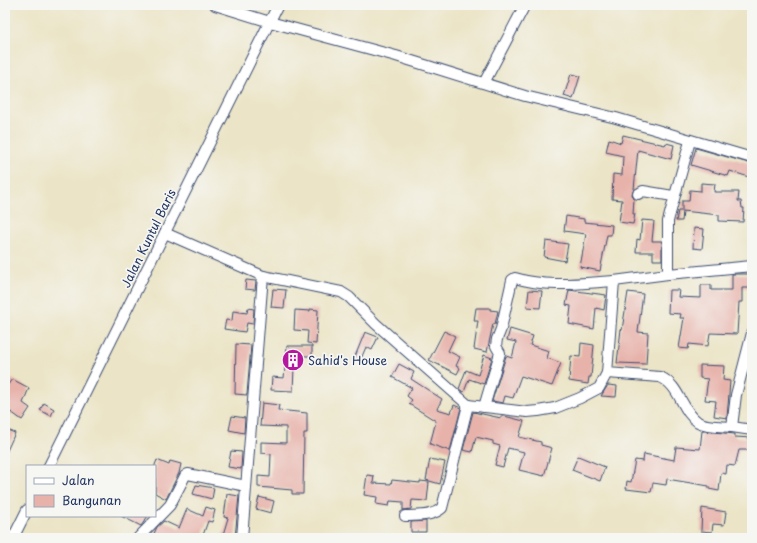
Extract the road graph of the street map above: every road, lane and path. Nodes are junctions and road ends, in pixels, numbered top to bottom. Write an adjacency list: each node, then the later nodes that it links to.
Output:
1 (215, 5): 4 (street)
2 (278, 5): 4 (street, Jalan Kuntul Baris)
3 (525, 5): 5 (street)
4 (270, 22): 5 (street); 10 (street, Jalan Kuntul Baris)
5 (484, 83): 6 (street)
6 (690, 140): 7 (street); 9 (street)
7 (752, 158)
8 (638, 194): 9 (street)
9 (673, 196): 12 (street)
10 (165, 233): 13 (street); 21 (street, Jalan Kuntul Baris)
11 (752, 266): 12 (street)
12 (668, 274): 14 (street)
13 (263, 276): 17 (street); 22 (street)
14 (614, 281): 16 (street); 18 (street)
15 (752, 333): 19 (street)
16 (607, 374): 18 (street); 19 (street)
17 (468, 405): 18 (street); 24 (street)
18 (484, 407)
19 (732, 427): 20 (street)
20 (752, 430)
21 (49, 465)
22 (246, 486): 26 (street); 27 (street)
23 (26, 512): 25 (street)
24 (405, 516)
25 (13, 538)
26 (138, 538)
27 (242, 538)

